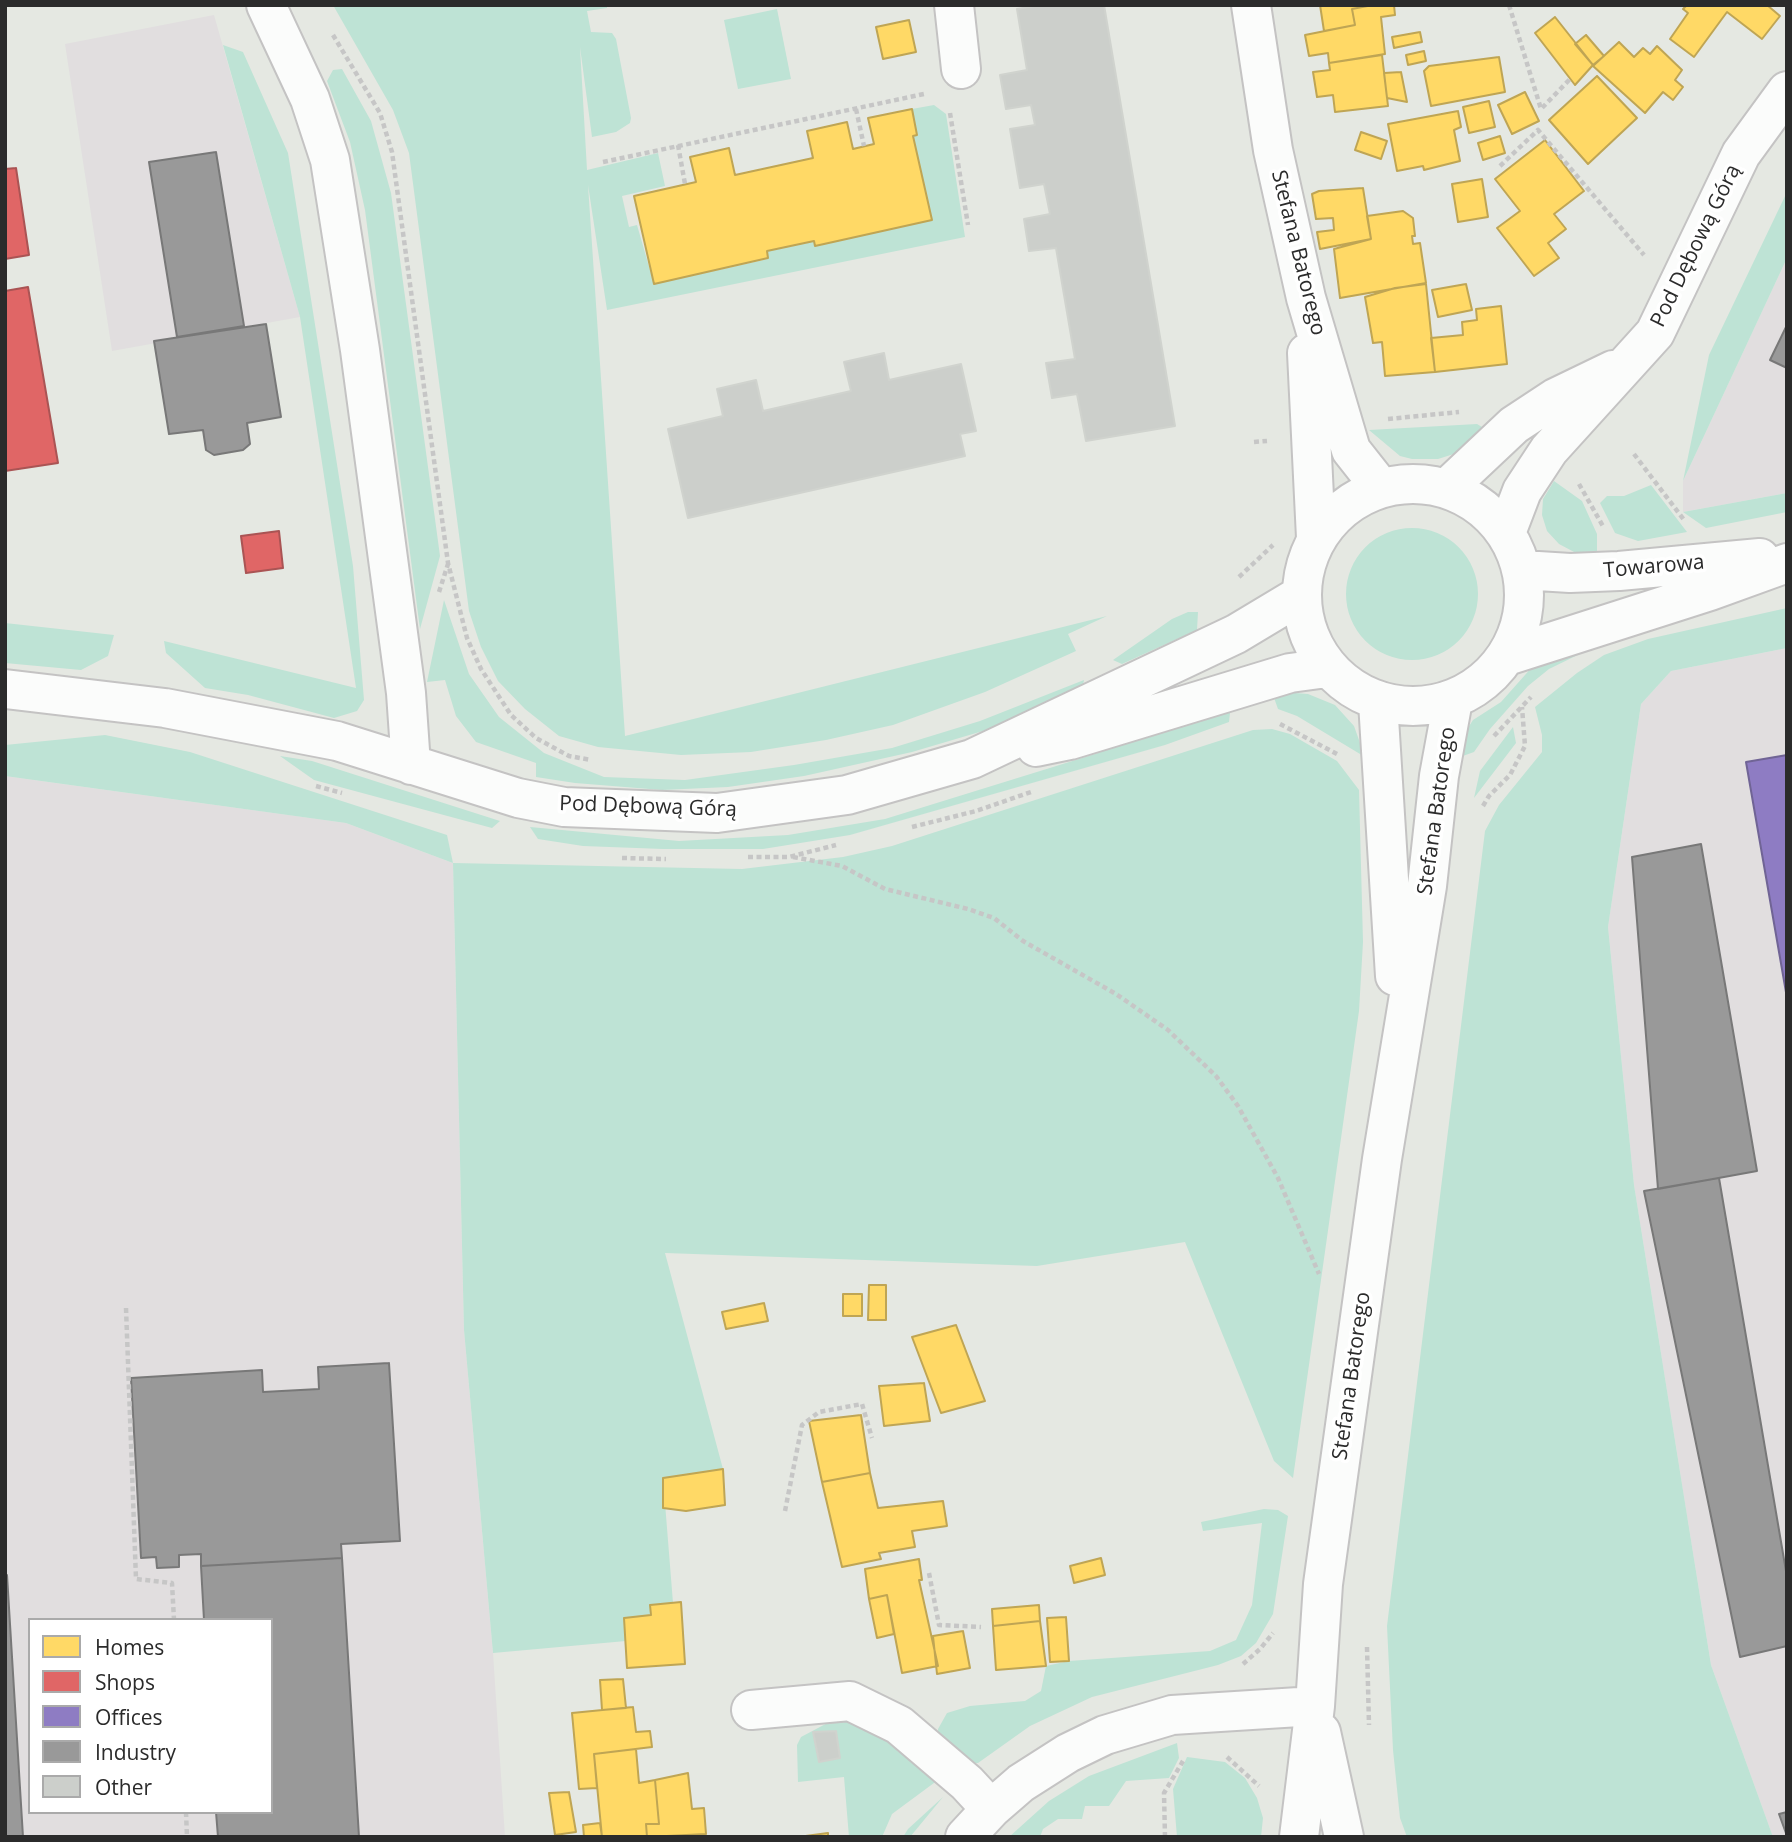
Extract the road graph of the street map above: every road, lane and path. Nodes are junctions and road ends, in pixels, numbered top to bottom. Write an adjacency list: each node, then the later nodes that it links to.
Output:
1 (266, 5): 39 (street)
2 (954, 5): 6 (street)
3 (1251, 5): 19 (street, Stefana Batorego)
4 (1509, 5): 7 (path)
5 (328, 27): 38 (path)
6 (961, 69)
7 (1570, 79)
8 (1787, 91): 20 (street, Pod Dębową Górą)
9 (928, 93): 11 (path)
10 (949, 106): 17 (path)
11 (856, 109): 12 (path); 13 (path)
12 (678, 145): 14 (path); 16 (path)
13 (864, 146)
14 (603, 162)
15 (1500, 166): 18 (path)
16 (685, 184)
17 (968, 225)
18 (1626, 233)
19 (1306, 298): 22 (street, Stefana Batorego); 26 (street)
20 (1631, 362): 23 (street); 25 (street, Pod Dębową Górą)
21 (1634, 454): 24 (path)
22 (1381, 488): 23 (street); 26 (street)
23 (1446, 489): 25 (street)
24 (1687, 522)
25 (1506, 533): 29 (street)
26 (1316, 538): 30 (street)
27 (1787, 555): 29 (street, Towarowa)
28 (1787, 563): 31 (street)
29 (1522, 570): 31 (street)
30 (1301, 594): 32 (street); 37 (street, Pod Dębową Górą)
31 (1507, 656): 34 (street)
32 (1327, 668): 35 (street); 37 (street)
33 (5, 689): 39 (street, Pod Dębową Górą)
34 (1453, 699): 35 (street); 42 (street, Stefana Batorego)
35 (1378, 702): 42 (street, Stefana Batorego)
36 (1521, 706): 40 (path)
37 (972, 759): 39 (street, Pod Dębową Górą)
38 (595, 761)
39 (411, 765)
40 (1482, 808)
41 (789, 857): 43 (path)
42 (1399, 1047): 52 (street, Stefana Batorego)
43 (1325, 1286)
44 (126, 1308): 48 (path)
45 (872, 1438): 46 (path)
46 (785, 1511)
47 (929, 1573): 50 (path)
48 (174, 1618)
49 (1276, 1625): 51 (path)
50 (981, 1627)
51 (1236, 1667)
52 (1315, 1706): 54 (street); 61 (street, Stefana Batorego); 62 (street, Stefana Batorego)
53 (751, 1710): 56 (street)
54 (1188, 1731): 55 (path); 56 (street); 60 (path)
55 (1261, 1791)
56 (990, 1809): 59 (street)
57 (186, 1814): 58 (path)
58 (187, 1837)
59 (965, 1837)
60 (1165, 1837)
61 (1299, 1837)
62 (1344, 1837)

